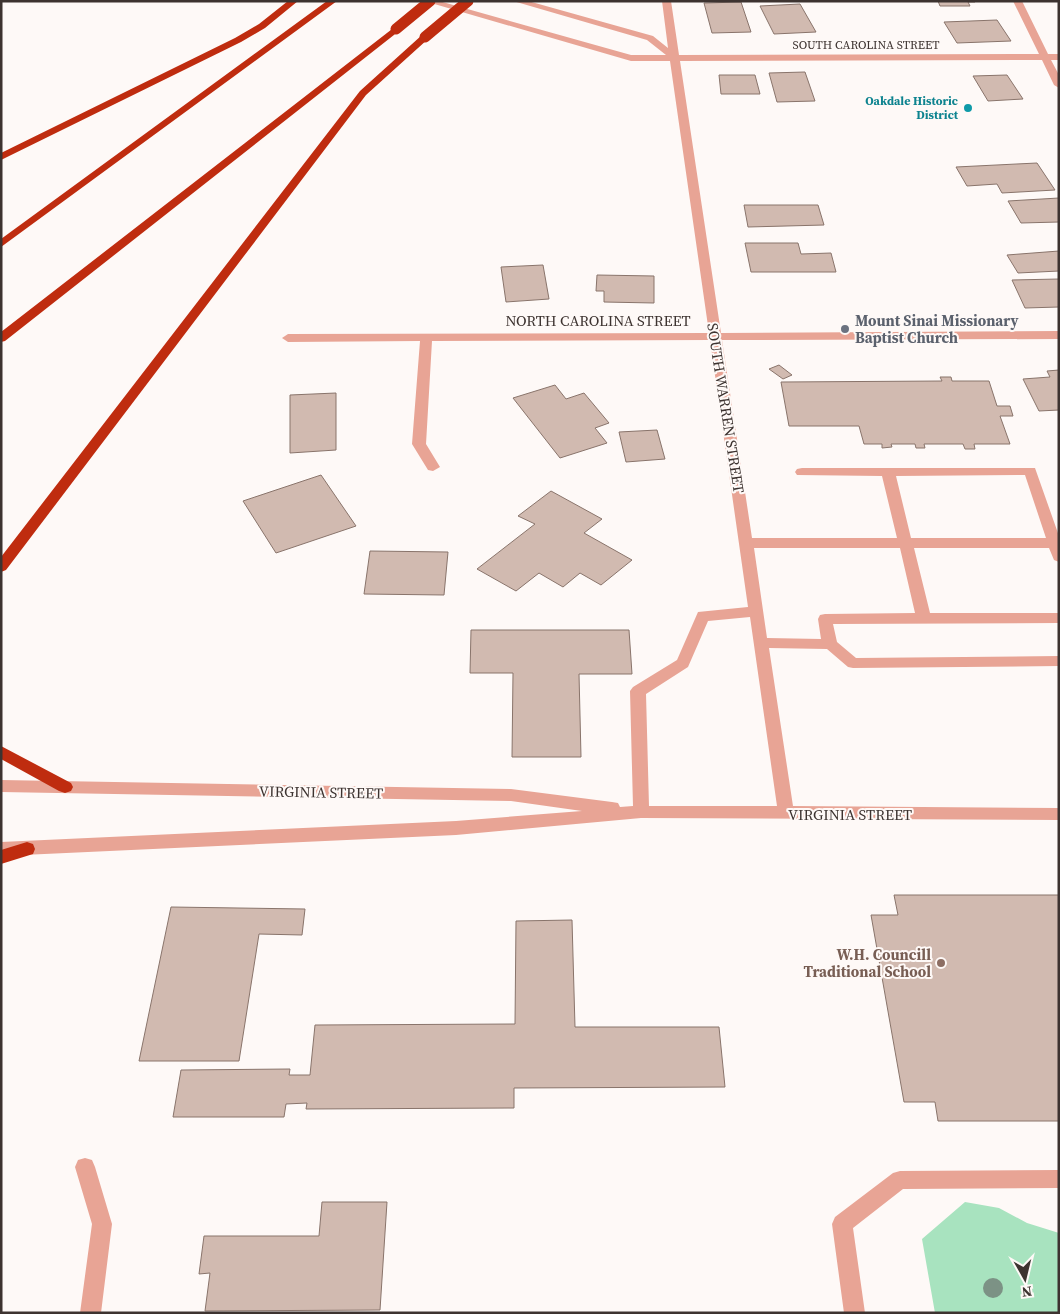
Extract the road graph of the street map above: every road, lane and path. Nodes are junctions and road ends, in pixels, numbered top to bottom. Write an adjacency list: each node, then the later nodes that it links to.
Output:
1 (294, 1): 12 (highway)
2 (333, 1): 13 (highway)
3 (429, 1): 10 (street, SOUTH CAROLINA STREET); 16 (highway, bridge)
4 (468, 1): 25 (highway, bridge)
5 (517, 1): 10 (street)
6 (666, 1): 10 (street, SOUTH WARREN STREET)
7 (1017, 1): 8 (street)
8 (1045, 57): 9 (street, SOUTH CAROLINA STREET); 10 (street, SOUTH CAROLINA STREET); 11 (street)
9 (1059, 57)
10 (674, 58): 14 (street, SOUTH WARREN STREET)
11 (1059, 85)
12 (1, 157)
13 (1, 244)
14 (714, 336): 15 (street, NORTH CAROLINA STREET); 18 (street, NORTH CAROLINA STREET); 22 (street, SOUTH WARREN STREET)
15 (1059, 336)
16 (1, 338)
17 (288, 338): 18 (street, NORTH CAROLINA STREET)
18 (426, 338): 19 (street)
19 (432, 467)
20 (802, 472): 21 (street)
21 (888, 472): 23 (street); 24 (street)
22 (746, 543): 23 (street); 26 (street, SOUTH WARREN STREET)
23 (905, 543): 24 (street); 28 (street)
24 (1056, 550)
25 (1, 567)
26 (757, 611): 29 (street, SOUTH WARREN STREET); 35 (street)
27 (1059, 618): 28 (street)
28 (924, 619): 30 (street)
29 (762, 643): 30 (street); 36 (street, SOUTH WARREN STREET)
30 (830, 644): 31 (street)
31 (1059, 661)
32 (1, 752): 34 (highway)
33 (1, 786): 34 (street, VIRGINIA STREET)
34 (65, 787): 35 (street, VIRGINIA STREET)
35 (640, 812): 36 (street, VIRGINIA STREET); 39 (street, VIRGINIA STREET)
36 (786, 814): 37 (street, VIRGINIA STREET)
37 (1059, 814)
38 (1, 849): 39 (street, VIRGINIA STREET)
39 (27, 849): 40 (highway)
40 (1, 857)
41 (85, 1167): 43 (street)
42 (1059, 1179): 44 (street)
43 (90, 1313)
44 (855, 1313)

